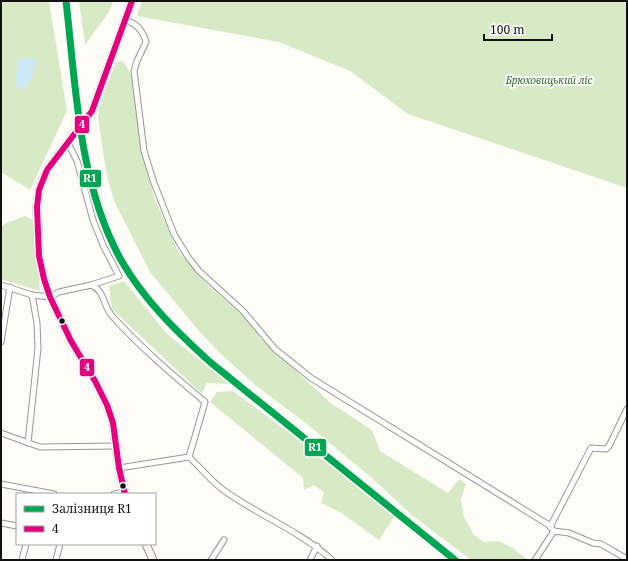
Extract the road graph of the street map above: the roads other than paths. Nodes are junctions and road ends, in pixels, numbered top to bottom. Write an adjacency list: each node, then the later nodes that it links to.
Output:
1 (132, 1): 2 (main road)
2 (125, 20): 3 (main road); 21 (street)
3 (68, 143): 5 (street); 8 (main road)
4 (1, 284): 6 (street)
5 (92, 285): 8 (street); 14 (street)
6 (10, 287): 7 (street); 9 (street)
7 (32, 295): 8 (street); 12 (street)
8 (50, 297): 13 (main road)
9 (1, 342)
10 (627, 409): 21 (street)
11 (1, 433): 12 (street)
12 (28, 443): 13 (street)
13 (116, 446): 15 (main road)
14 (189, 457): 15 (street); 26 (street)
15 (119, 468): 18 (main road)
16 (1, 484): 17 (street)
17 (39, 493)
18 (125, 493)
19 (1, 523): 20 (street)
20 (16, 526)
21 (552, 529): 27 (street); 34 (street)
22 (224, 540): 31 (street)
23 (26, 545): 28 (street)
24 (60, 545): 29 (street)
25 (146, 545): 30 (main road)
26 (317, 546): 32 (street); 33 (street)
27 (627, 559)
28 (22, 560)
29 (56, 560)
30 (153, 560)
31 (211, 560)
32 (310, 560)
33 (332, 560)
34 (535, 560)

